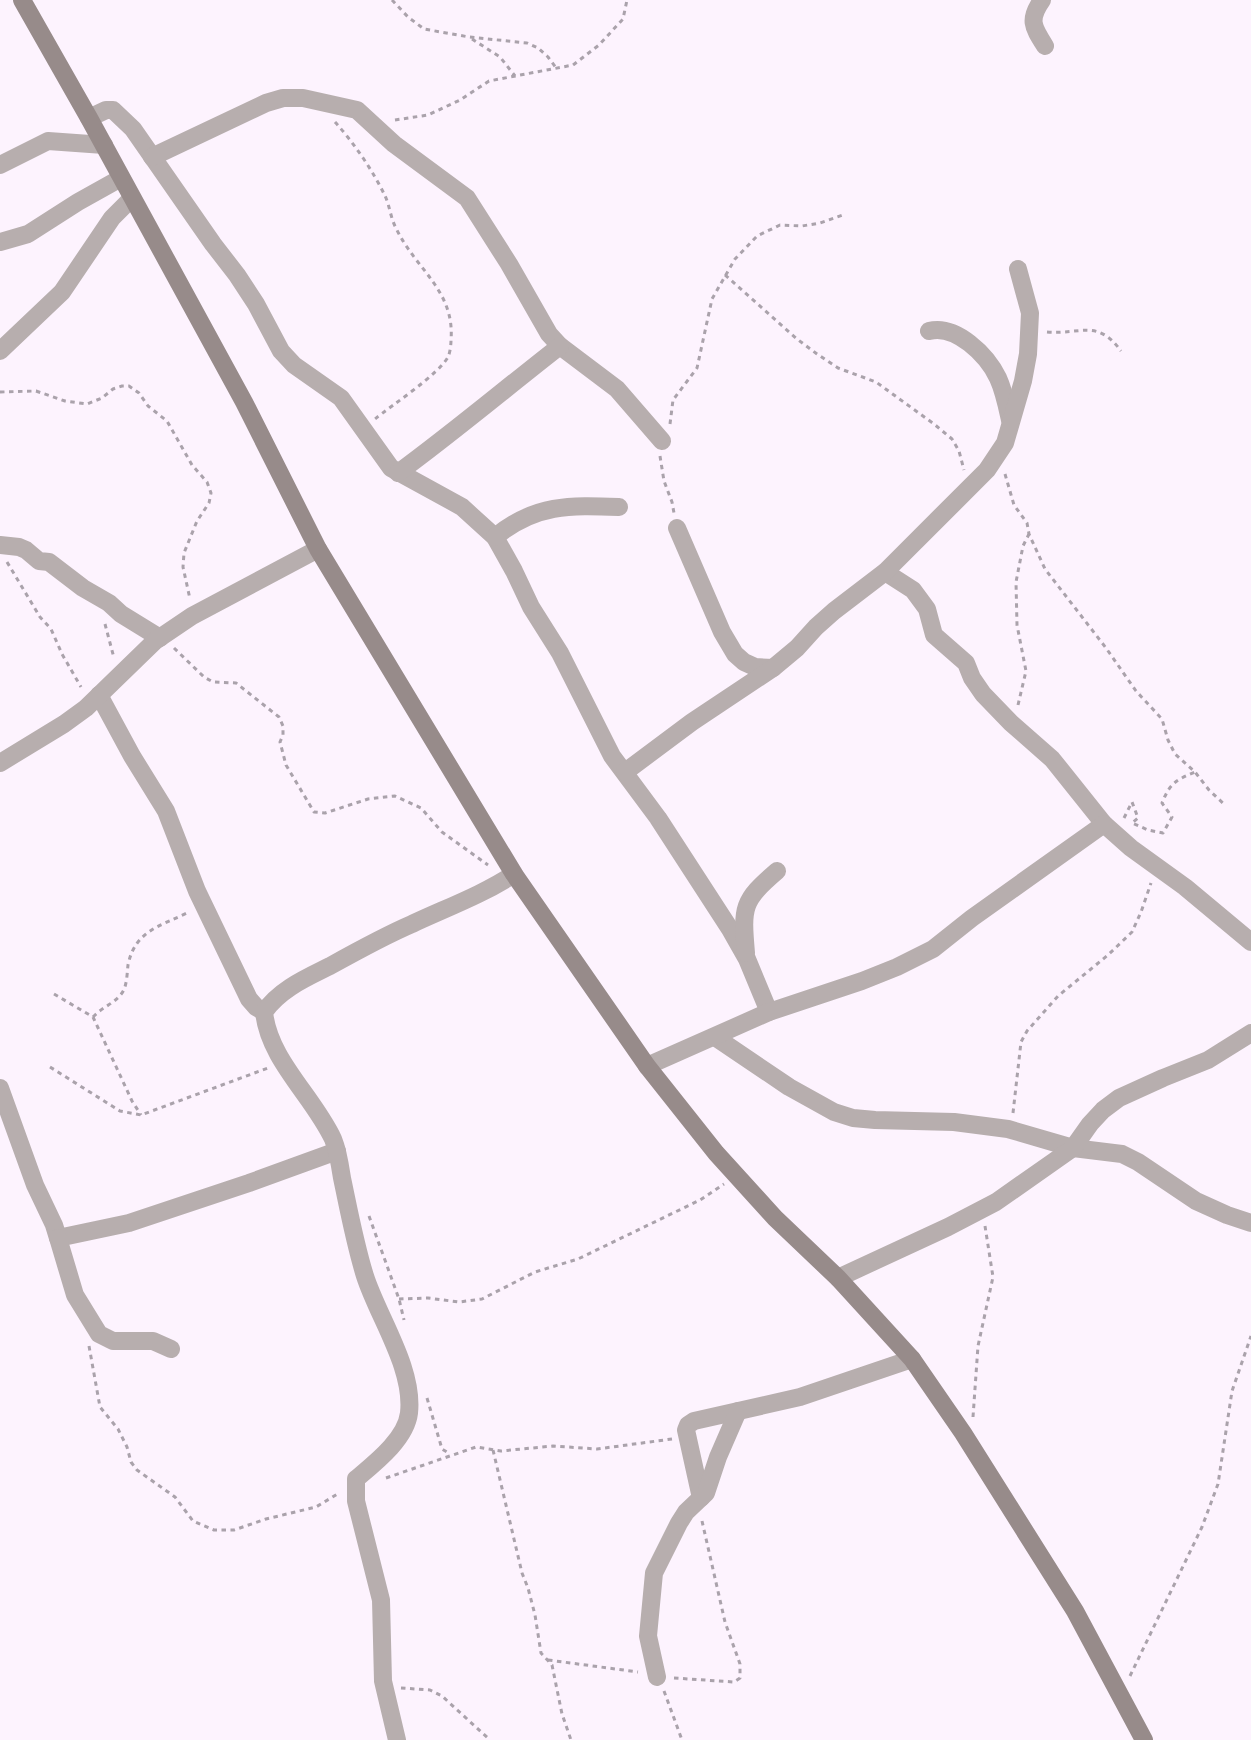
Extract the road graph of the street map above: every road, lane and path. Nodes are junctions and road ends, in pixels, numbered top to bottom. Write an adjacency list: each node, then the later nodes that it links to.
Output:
1 (22, 0): 9 (street)
2 (392, 0): 5 (path)
3 (627, 0): 7 (path)
4 (1042, 0): 6 (street)
5 (469, 37): 7 (path); 8 (path)
6 (1045, 46)
7 (557, 69): 8 (path)
8 (515, 76): 11 (path)
9 (89, 117): 12 (street); 13 (street)
10 (332, 119): 28 (path)
11 (370, 120): 13 (street); 23 (street)
12 (104, 145): 14 (street); 15 (street)
13 (152, 157): 28 (street)
14 (0, 165)
15 (121, 178): 16 (street); 18 (street)
16 (132, 198): 24 (street); 37 (street)
17 (843, 215): 20 (path)
18 (0, 242)
19 (1018, 269): 21 (street)
20 (725, 275): 29 (path); 32 (path)
21 (1030, 329): 25 (path); 27 (street)
22 (929, 331): 27 (street)
23 (560, 346): 29 (street); 31 (street)
24 (0, 351)
25 (1121, 351)
26 (0, 392): 41 (path)
27 (1011, 421): 30 (street)
28 (363, 428): 31 (street)
29 (662, 441): 34 (path)
30 (999, 455): 32 (street); 35 (path)
31 (398, 473): 36 (street)
32 (975, 483): 39 (street)
33 (619, 507): 36 (street)
34 (677, 528): 43 (street)
35 (1029, 534): 46 (path); 49 (path)
36 (495, 537): 48 (street)
37 (318, 549): 41 (street); 54 (street)
38 (2, 550): 40 (street); 45 (path)
39 (885, 572): 43 (street); 46 (street)
40 (100, 599): 42 (street); 44 (path)
41 (192, 616): 42 (street)
42 (161, 637): 44 (street); 54 (path)
43 (773, 668): 48 (street)
44 (121, 675): 45 (street)
45 (95, 699): 47 (street); 55 (street)
46 (1011, 723): 51 (street)
47 (0, 763)
48 (625, 772): 57 (street)
49 (1195, 772): 50 (path); 51 (path)
50 (1225, 805)
51 (1110, 829): 52 (street); 60 (street)
52 (1159, 868): 56 (street); 69 (path)
53 (777, 871): 57 (street)
54 (509, 877): 59 (street); 65 (street)
55 (204, 905): 59 (street); 61 (path)
56 (1251, 942)
57 (747, 959): 60 (street)
58 (54, 994): 61 (path)
59 (264, 1012): 64 (street)
60 (769, 1012): 63 (street)
61 (93, 1017): 68 (path)
62 (1251, 1033): 70 (street)
63 (715, 1037): 65 (street); 69 (street)
64 (283, 1062): 68 (path); 71 (street)
65 (647, 1066): 72 (street)
66 (50, 1067): 68 (path)
67 (0, 1088): 76 (street)
68 (141, 1115)
69 (1008, 1128): 70 (street)
70 (1073, 1148): 74 (street); 75 (street)
71 (336, 1151): 76 (street); 91 (street)
72 (735, 1177): 77 (street); 78 (path)
73 (366, 1209): 78 (path)
74 (982, 1209): 77 (street); 86 (path)
75 (1251, 1223)
76 (57, 1238): 79 (street)
77 (838, 1278): 83 (street)
78 (399, 1299): 80 (path)
79 (90, 1320): 82 (street); 91 (path)
80 (405, 1328)
81 (1251, 1336): 96 (path)
82 (171, 1349)
83 (912, 1359): 85 (street); 86 (street)
84 (425, 1394): 89 (path)
85 (738, 1411): 87 (street); 92 (street)
86 (963, 1433): 96 (street)
87 (687, 1435): 88 (path); 92 (street)
88 (493, 1450): 89 (path); 93 (path)
89 (451, 1454): 90 (path)
90 (384, 1479)
91 (355, 1490): 95 (street)
92 (699, 1500): 94 (street); 94 (path)
93 (548, 1660): 94 (path); 99 (path)
94 (657, 1677): 100 (path)
95 (383, 1681): 97 (street); 98 (path)
96 (1121, 1695): 101 (street)
97 (397, 1740)
98 (490, 1740)
99 (572, 1740)
100 (682, 1740)
101 (1144, 1740)

